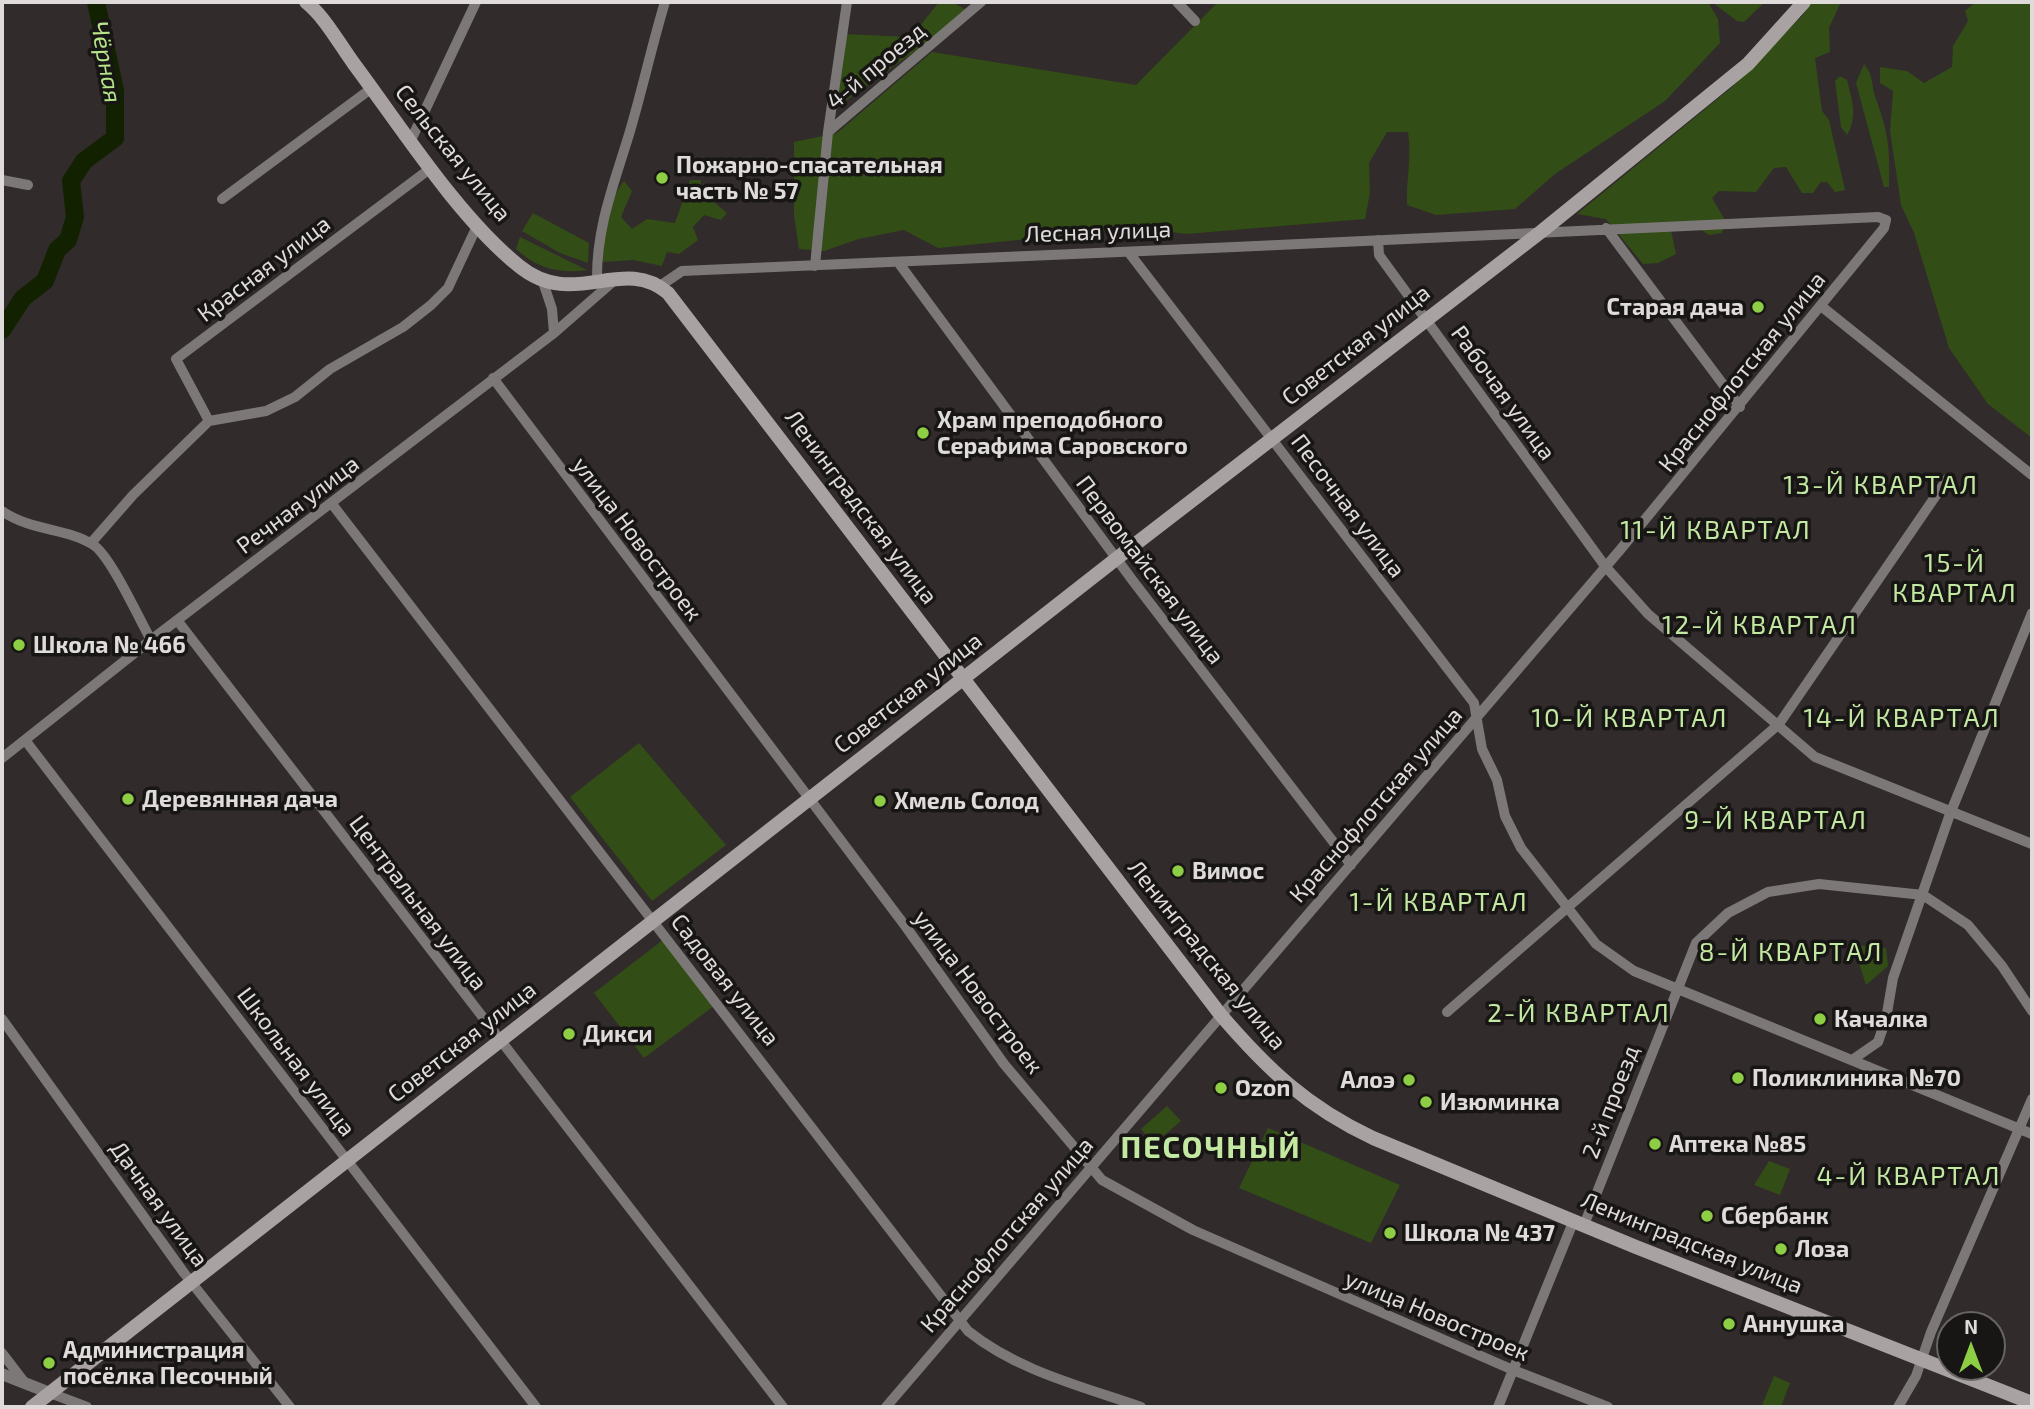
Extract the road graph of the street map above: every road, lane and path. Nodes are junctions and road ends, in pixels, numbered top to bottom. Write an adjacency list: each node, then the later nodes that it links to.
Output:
1 (476, 2): 11 (street)
2 (665, 2): 27 (street)
3 (847, 2): 10 (street)
4 (981, 2): 10 (street, 4-й проезд)
5 (1177, 2): 8 (street)
6 (1804, 2): 19 (main road, Советская улица)
7 (309, 3): 9 (main road, Сельская улица)
8 (1195, 21)
9 (372, 88): 11 (main road, Сельская улица); 15 (street)
10 (828, 132): 23 (street)
11 (411, 140): 12 (main road, Сельская улица)
12 (431, 168): 17 (main road, Сельская улица); 33 (street, Красная улица)
13 (2, 180): 14 (street)
14 (27, 185)
15 (222, 199)
16 (1886, 220): 18 (street, Лесная улица); 28 (street, Краснофлотская улица)
17 (478, 224): 26 (main road, Сельская улица); 33 (street)
18 (1606, 228): 19 (street, Лесная улица); 32 (street)
19 (1542, 231): 20 (street, Лесная улица); 29 (main road, Советская улица)
20 (1378, 240): 21 (street, Лесная улица); 29 (street, Рабочая улица)
21 (1130, 254): 22 (street, Лесная улица); 34 (street, Песочная улица)
22 (898, 262): 23 (street, Лесная улица); 40 (street, Первомайская улица)
23 (815, 266): 25 (street, Лесная улица)
24 (616, 279): 25 (main road, Лесная улица); 27 (main road, Лесная улица); 30 (street, Речная улица)
25 (659, 281): 45 (main road, Ленинградская улица)
26 (543, 282): 27 (main road, Лесная улица); 30 (street)
27 (597, 282)
28 (1821, 306): 32 (street, Краснофлотская улица); 35 (street)
29 (1426, 318): 34 (main road, Советская улица); 41 (street, Рабочая улица)
30 (554, 333): 31 (street, Речная улица)
31 (494, 378): 37 (street, Речная улица); 50 (street, улица Новостроек)
32 (1740, 407): 41 (street, Краснофлотская улица)
33 (209, 421): 39 (street)
34 (1273, 439): 40 (main road, Советская улица); 46 (street, Песочная улица)
35 (2032, 475)
36 (1948, 478): 47 (street)
37 (332, 504): 43 (street, Речная улица); 56 (street, Садовая улица)
38 (2, 511): 39 (street)
39 (91, 543): 44 (street)
40 (1116, 559): 45 (main road, Советская улица); 53 (street, Первомайская улица)
41 (1605, 566): 46 (street, Краснофлотская улица); 47 (street, Рабочая улица)
42 (2032, 613): 51 (street)
43 (177, 621): 44 (street, Речная улица); 62 (street, Центральная улица)
44 (151, 640): 48 (street, Речная улица)
45 (964, 678): 50 (main road, Советская улица); 60 (main road, Ленинградская улица)
46 (1475, 718): 53 (street, Краснофлотская улица); 55 (street, Песочная улица)
47 (1779, 724): 51 (street, Рабочая улица); 55 (street)
48 (25, 740): 49 (street, Речная улица); 67 (street, Школьная улица)
49 (2, 758)
50 (808, 801): 56 (main road, Советская улица); 68 (street, улица Новостроек)
51 (1950, 814): 52 (street, Рабочая улица); 54 (street)
52 (2032, 844)
53 (1350, 865): 60 (street, Краснофлотская улица)
54 (1923, 895): 57 (street, 2-й проезд); 59 (street, 2-й проезд); 63 (street)
55 (1568, 909): 57 (street, Песочная улица); 58 (street)
56 (655, 921): 62 (main road, Советская улица); 71 (street, Садовая улица)
57 (1677, 988): 63 (street, Песочная улица); 69 (street, 2-й проезд)
58 (1447, 1012)
59 (2032, 1012)
60 (1220, 1014): 68 (street, Краснофлотская улица); 69 (main road, Ленинградская улица)
61 (2, 1019): 70 (street, Дачная улица)
62 (500, 1041): 67 (main road, Советская улица); 83 (street, Центральная улица)
63 (1852, 1060): 65 (street, Песочная улица)
64 (2032, 1099): 65 (street)
65 (2021, 1130): 66 (street, Песочная улица); 73 (street)
66 (2032, 1134)
67 (347, 1161): 70 (main road, Советская улица); 82 (street, Школьная улица)
68 (1092, 1166): 71 (street, Краснофлотская улица); 74 (street, улица Новостроек)
69 (1579, 1222): 73 (main road, Ленинградская улица); 74 (street, 2-й проезд)
70 (190, 1281): 77 (main road, Советская улица); 81 (street, Дачная улица)
71 (961, 1319): 84 (street, Краснофлотская улица); 85 (street, Садовая улица)
72 (2, 1353): 76 (street)
73 (1922, 1359): 78 (main road, Ленинградская улица); 88 (street)
74 (1513, 1370): 86 (street, 2-й проезд); 87 (street, улица Новостроек)
75 (2, 1374): 76 (street)
76 (26, 1384): 77 (street)
77 (50, 1392): 79 (main road, Советская улица); 80 (street)
78 (2032, 1403)
79 (31, 1406)
80 (87, 1407)
81 (290, 1407)
82 (537, 1407)
83 (783, 1407)
84 (886, 1407)
85 (1141, 1407)
86 (1498, 1407)
87 (1608, 1407)
88 (1898, 1407)

